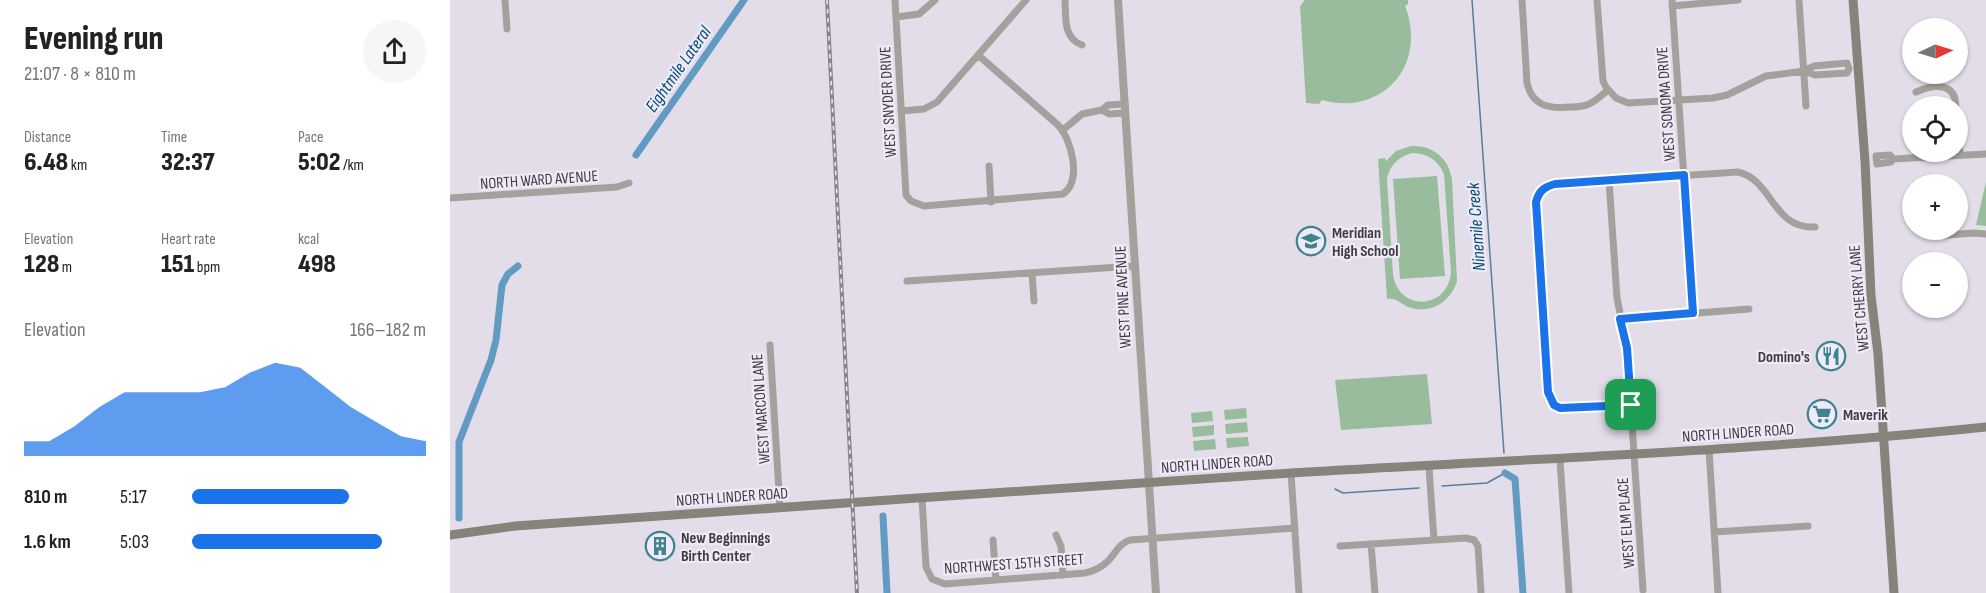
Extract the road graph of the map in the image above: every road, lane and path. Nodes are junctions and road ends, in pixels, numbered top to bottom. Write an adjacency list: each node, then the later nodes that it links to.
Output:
1 (505, 0): 14 (street)
2 (895, 0): 13 (street, WEST SNYDER DRIVE)
3 (935, 0): 13 (street)
4 (1026, 0): 16 (street)
5 (1065, 0): 15 (street)
6 (1118, 0): 24 (street, WEST PINE AVENUE)
7 (1522, 0): 19 (street)
8 (1597, 0): 19 (street)
9 (1738, 0): 12 (street)
10 (1799, 0): 18 (street)
11 (1853, 0): 17 (main road, WEST CHERRY LANE)
12 (1672, 3): 22 (street, WEST SONOMA DRIVE)
13 (896, 18): 25 (street, WEST SNYDER DRIVE)
14 (507, 29)
15 (1082, 45)
16 (978, 55): 25 (street); 26 (street)
17 (1854, 68): 18 (street); 30 (main road, WEST CHERRY LANE)
18 (1804, 71): 22 (street); 23 (street)
19 (1608, 90): 22 (street)
20 (1916, 92): 21 (street)
21 (1954, 96)
22 (1679, 100): 32 (street, WEST SONOMA DRIVE)
23 (1806, 106)
24 (1125, 108): 26 (street); 40 (street, WEST PINE AVENUE)
25 (901, 111): 36 (street, WEST SNYDER DRIVE)
26 (1063, 130): 36 (street)
27 (1986, 154): 28 (street)
28 (1968, 155)
29 (1902, 158): 30 (street)
30 (1864, 161): 50 (main road, WEST CHERRY LANE)
31 (989, 166): 36 (street)
32 (1684, 175): 33 (street); 37 (street); 45 (street, WEST SONOMA DRIVE)
33 (1609, 180): 46 (street, WEST ELM PLACE); 48 (street)
34 (630, 183): 35 (street, NORTH WARD AVENUE)
35 (450, 198)
36 (991, 202)
37 (1815, 227)
38 (1968, 233): 39 (street)
39 (1986, 234)
40 (1136, 266): 41 (street); 56 (street, WEST PINE AVENUE)
41 (1032, 273): 42 (street); 43 (street)
42 (907, 281)
43 (1034, 301)
44 (1749, 309): 45 (street)
45 (1693, 313): 46 (street)
46 (1620, 319): 48 (street, WEST ELM PLACE)
47 (770, 345): 58 (street, WEST MARCON LANE)
48 (1631, 405): 52 (street, WEST ELM PLACE)
49 (1986, 427): 50 (main road, NORTH LINDER ROAD)
50 (1884, 435): 51 (main road, NORTH LINDER ROAD); 78 (main road, WEST CHERRY LANE)
51 (1709, 449): 52 (main road, NORTH LINDER ROAD); 61 (street)
52 (1634, 454): 53 (main road, NORTH LINDER ROAD); 71 (street, WEST ELM PLACE)
53 (1560, 459): 54 (main road, NORTH LINDER ROAD); 76 (street)
54 (1428, 467): 55 (main road, NORTH LINDER ROAD); 66 (street)
55 (1291, 473): 56 (main road, NORTH LINDER ROAD); 60 (street)
56 (1148, 483): 57 (main road, NORTH LINDER ROAD); 64 (street, WEST PINE AVENUE)
57 (922, 498): 58 (main road, NORTH LINDER ROAD); 70 (street, NORTHWEST 15TH STREET)
58 (780, 508): 62 (main road, NORTH LINDER ROAD)
59 (1808, 526): 61 (street)
60 (1295, 528): 64 (street, NORTHWEST 15TH STREET); 73 (street)
61 (1714, 532): 77 (street)
62 (450, 535)
63 (1056, 535): 69 (street)
64 (1152, 538): 69 (street, NORTHWEST 15TH STREET); 72 (street, WEST PINE AVENUE)
65 (993, 540): 70 (street)
66 (1434, 540): 67 (street); 75 (street)
67 (1371, 544): 68 (street); 74 (street)
68 (1340, 546)
69 (1063, 575): 70 (street, NORTHWEST 15TH STREET)
70 (996, 580)
71 (1643, 590)
72 (1156, 593)
73 (1299, 593)
74 (1375, 593)
75 (1481, 593)
76 (1569, 593)
77 (1718, 593)
78 (1894, 593)

